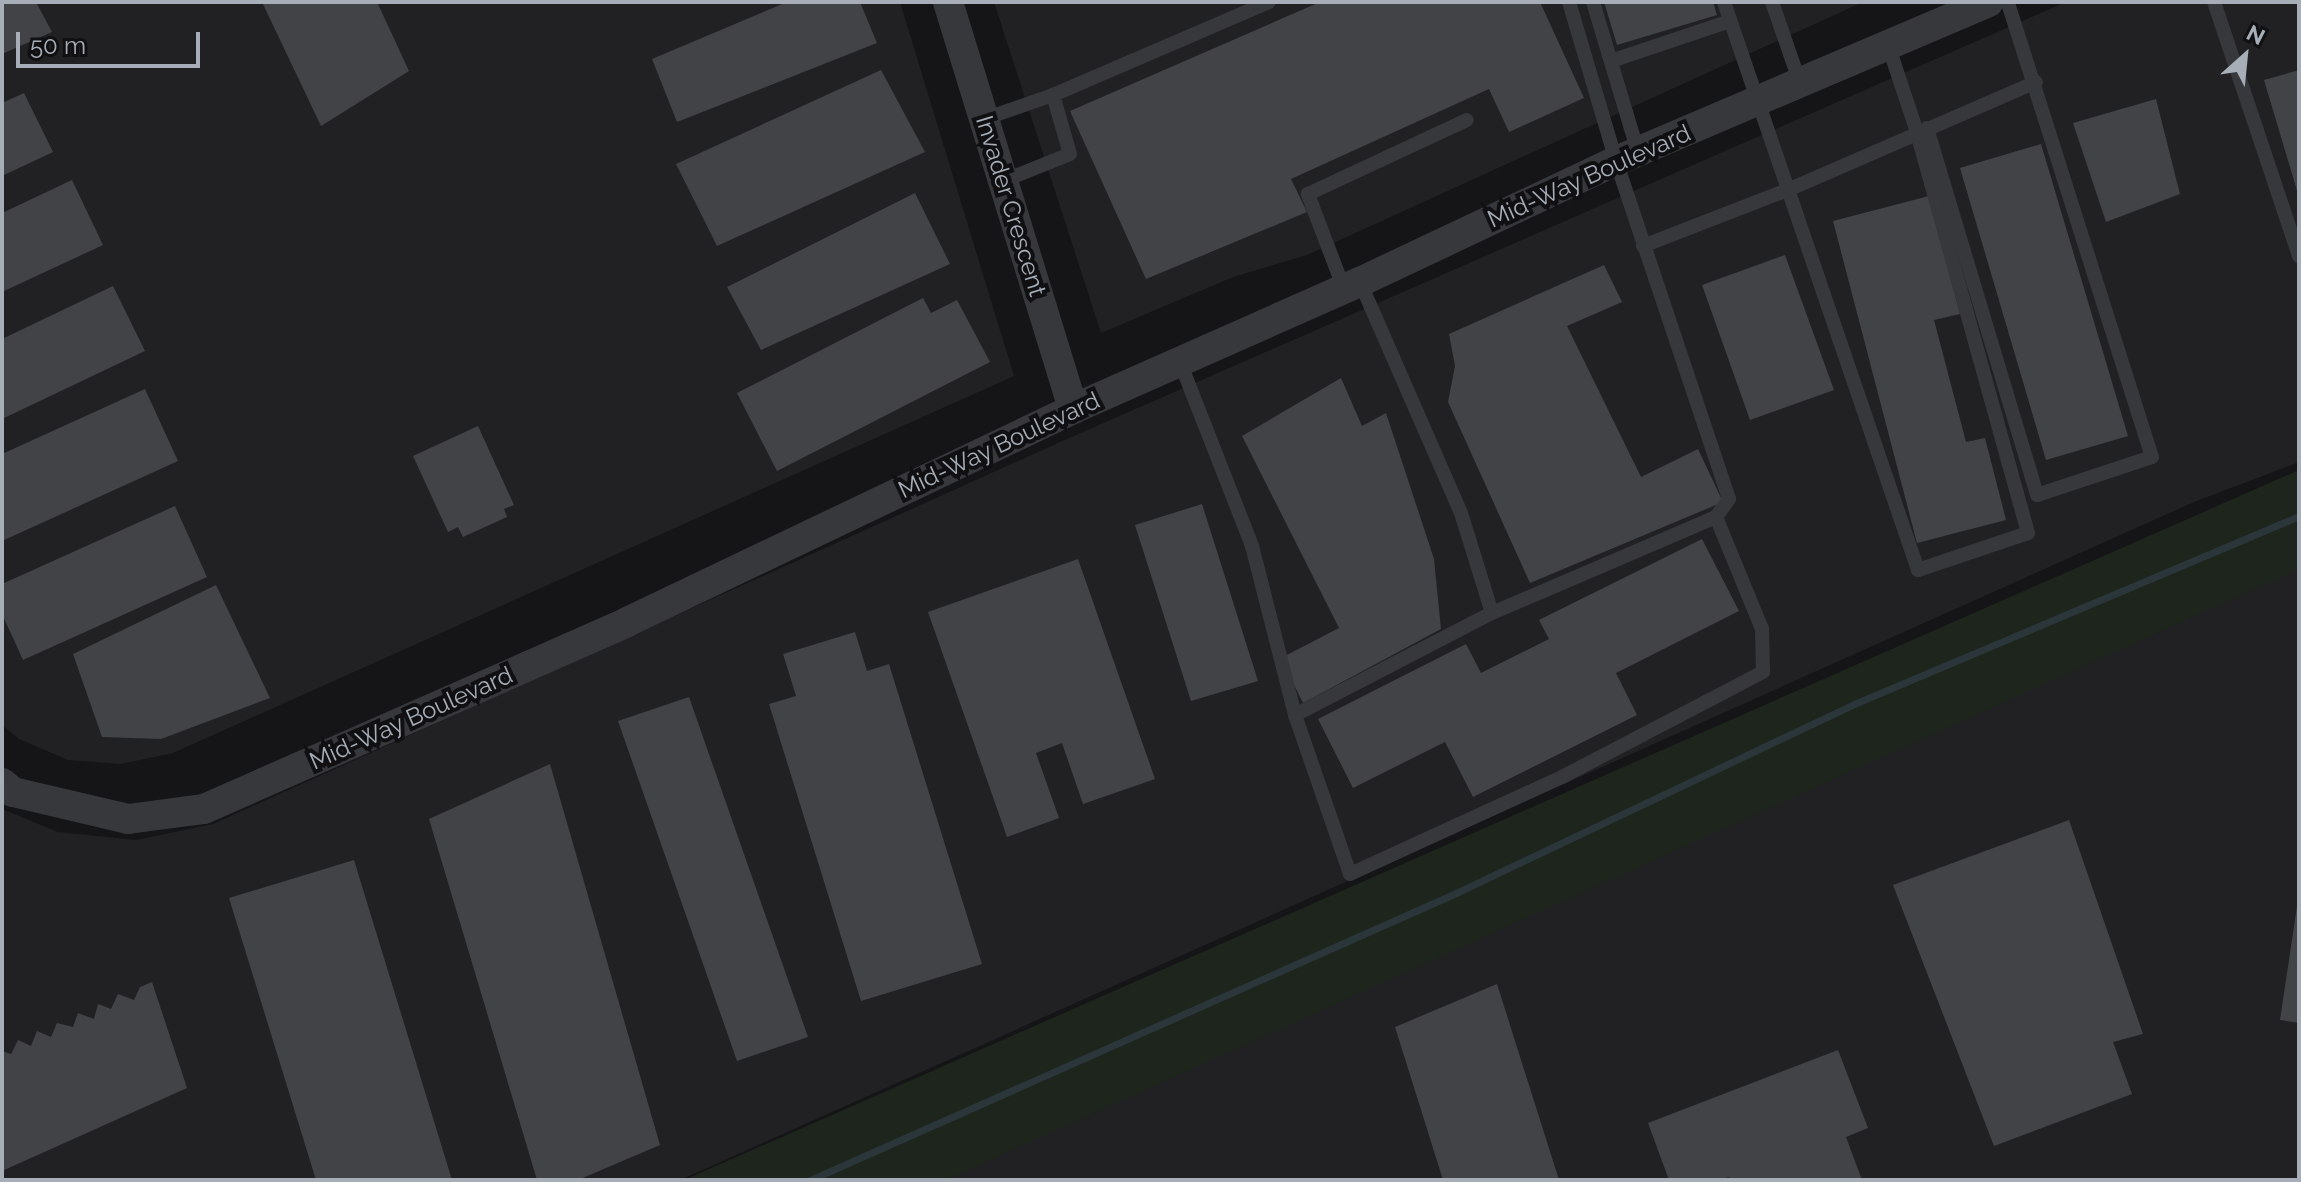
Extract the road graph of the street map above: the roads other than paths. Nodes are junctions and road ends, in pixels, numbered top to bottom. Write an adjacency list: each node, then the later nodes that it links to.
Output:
1 (948, 2): 17 (street, Invader Crescent)
2 (1269, 2): 15 (lane)
3 (1569, 2): 20 (lane)
4 (1593, 2): 12 (lane)
5 (1724, 2): 10 (lane)
6 (1772, 2): 14 (lane)
7 (1988, 2): 11 (street, Mid-Way Boulevard)
8 (2008, 2): 13 (lane)
9 (2214, 2): 24 (lane)
10 (1730, 21): 12 (lane); 16 (lane)
11 (1888, 45): 14 (street, Mid-Way Boulevard); 19 (lane)
12 (1611, 61): 20 (lane)
13 (2036, 82): 19 (lane); 19 (lane)
14 (1800, 83): 16 (street, Mid-Way Boulevard)
15 (1053, 95): 17 (lane); 21 (lane)
16 (1758, 100): 20 (street, Mid-Way Boulevard); 22 (lane)
17 (984, 119): 21 (street, Invader Crescent)
18 (1467, 120): 25 (lane)
19 (1922, 130): 22 (lane); 22 (lane)
20 (1627, 157): 23 (lane); 25 (street, Mid-Way Boulevard)
21 (1003, 181): 27 (street, Invader Crescent)
22 (1790, 189): 23 (lane)
23 (1643, 246): 28 (lane)
24 (2299, 256)
25 (1352, 286): 26 (street, Mid-Way Boulevard); 29 (lane)
26 (1180, 362): 27 (street, Mid-Way Boulevard); 30 (lane)
27 (1073, 409): 31 (street, Mid-Way Boulevard)
28 (1716, 517): 29 (lane); 30 (lane)
29 (1492, 613): 30 (lane)
30 (1295, 715)
31 (2, 783)

